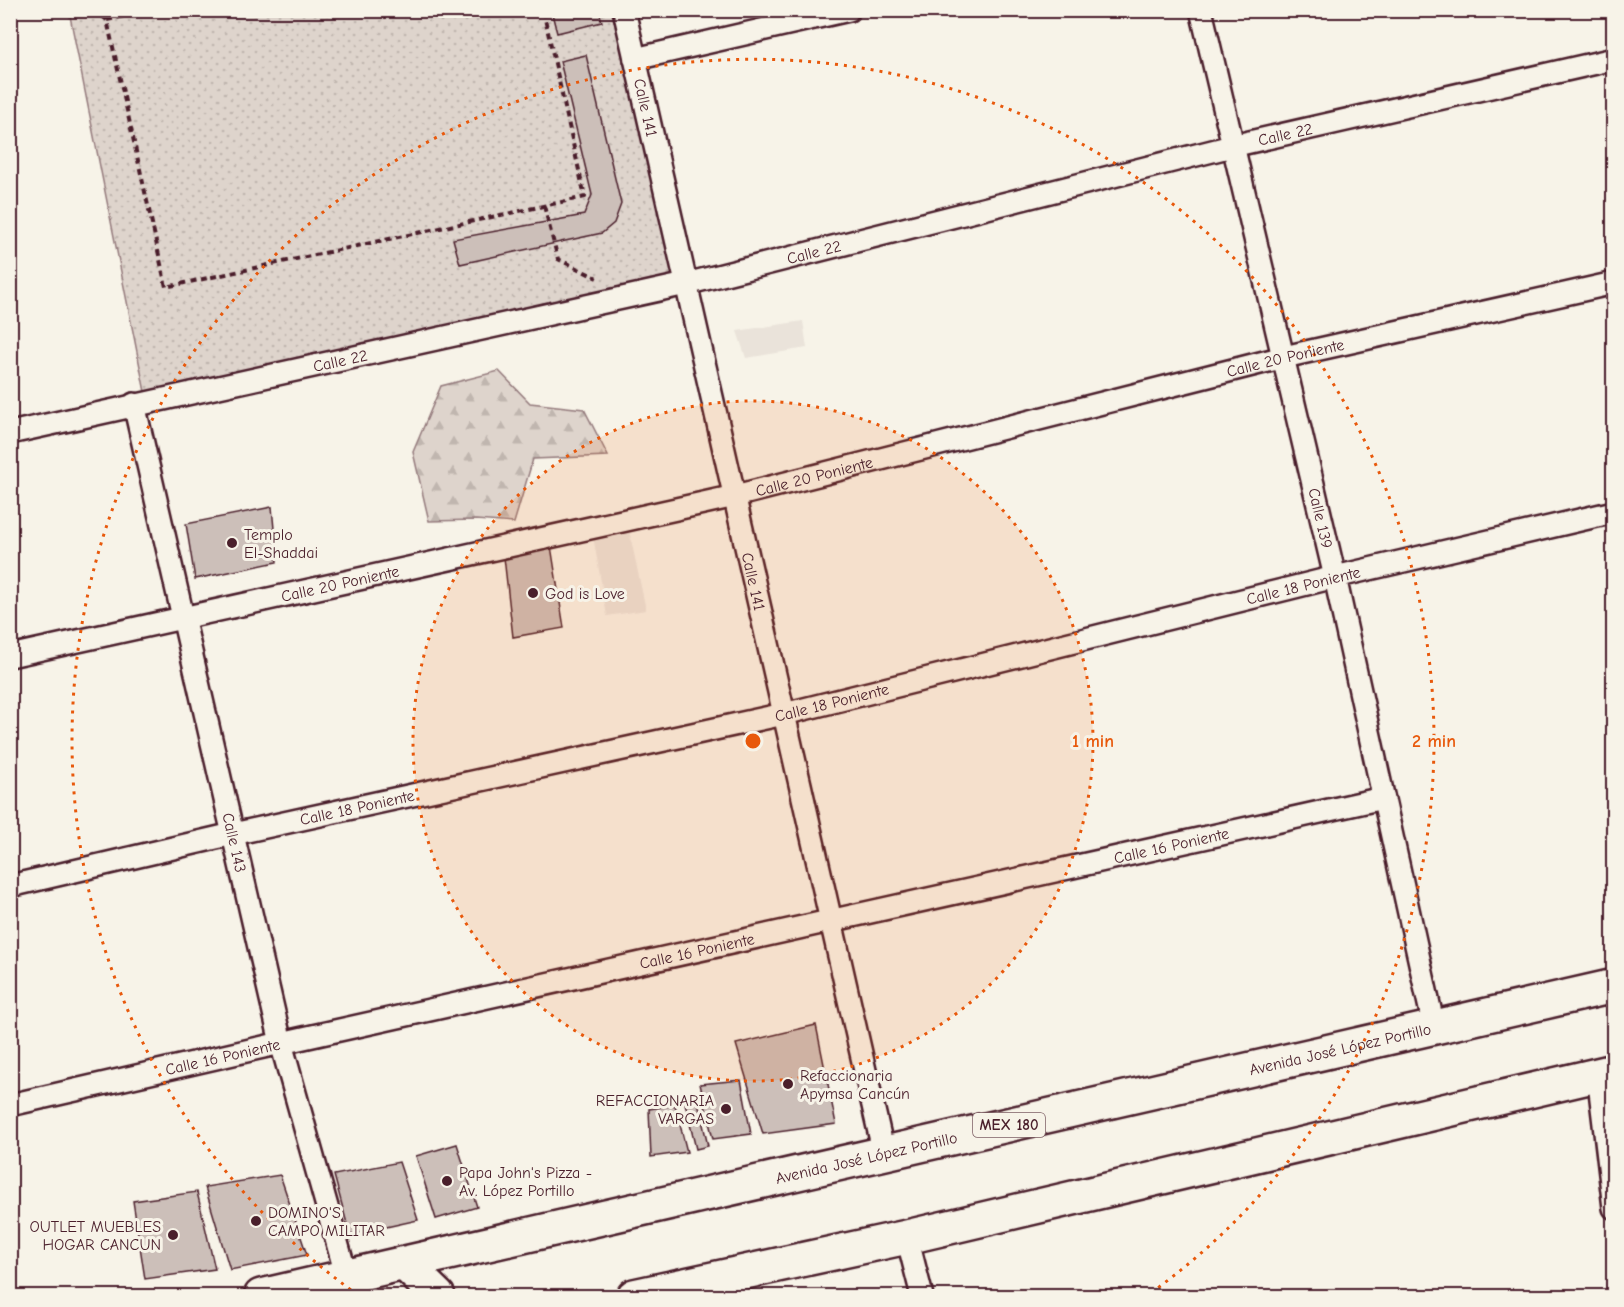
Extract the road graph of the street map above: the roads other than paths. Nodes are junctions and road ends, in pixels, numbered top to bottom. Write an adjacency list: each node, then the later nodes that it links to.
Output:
1 (624, 10): 4 (street, Calle 141)
2 (849, 10): 4 (street)
3 (1201, 10): 6 (street, Calle 139)
4 (635, 59): 8 (street, Calle 141)
5 (1614, 59): 6 (street, Calle 22)
6 (1232, 146): 8 (street, Calle 22); 9 (street, Calle 139)
7 (1614, 283): 9 (street, Calle 20 Poniente)
8 (686, 284): 10 (street, Calle 22); 12 (street, Calle 141)
9 (1284, 357): 12 (street, Calle 20 Poniente); 14 (street, Calle 139)
10 (134, 404): 11 (street, Calle 22); 15 (street, Calle 143)
11 (10, 433)
12 (735, 496): 15 (street, Calle 20 Poniente); 17 (street, Calle 141)
13 (1614, 512): 14 (street, Calle 18 Poniente)
14 (1335, 577): 17 (street, Calle 18 Poniente); 18 (street, Calle 139)
15 (183, 616): 16 (street, Calle 20 Poniente); 19 (street, Calle 143)
16 (10, 657)
17 (784, 714): 19 (street, Calle 18 Poniente); 21 (street, Calle 141)
18 (1383, 798): 21 (street, Calle 16 Poniente); 23 (street, Calle 139)
19 (233, 834): 20 (street, Calle 18 Poniente); 24 (street, Calle 143)
20 (10, 886)
21 (832, 922): 24 (street, Calle 16 Poniente); 27 (street, Calle 141)
22 (1614, 986): 23 (main road, Avenida José López Portillo / MEX 180)
23 (1434, 1028): 27 (main road, Avenida José López Portillo / MEX 180)
24 (281, 1043): 26 (street, Calle 16 Poniente); 31 (street, Calle 143)
25 (1606, 1072): 28 (street); 29 (main road)
26 (10, 1105)
27 (884, 1154): 30 (main road, Avenida José López Portillo / MEX 180)
28 (1614, 1208)
29 (907, 1237): 34 (main road); 35 (street)
30 (406, 1265): 31 (main road, Avenida José López Portillo / MEX 180); 33 (main road)
31 (356, 1287): 32 (main road, Avenida José López Portillo / MEX 180)
32 (261, 1296)
33 (438, 1296)
34 (634, 1296)
35 (922, 1296)

